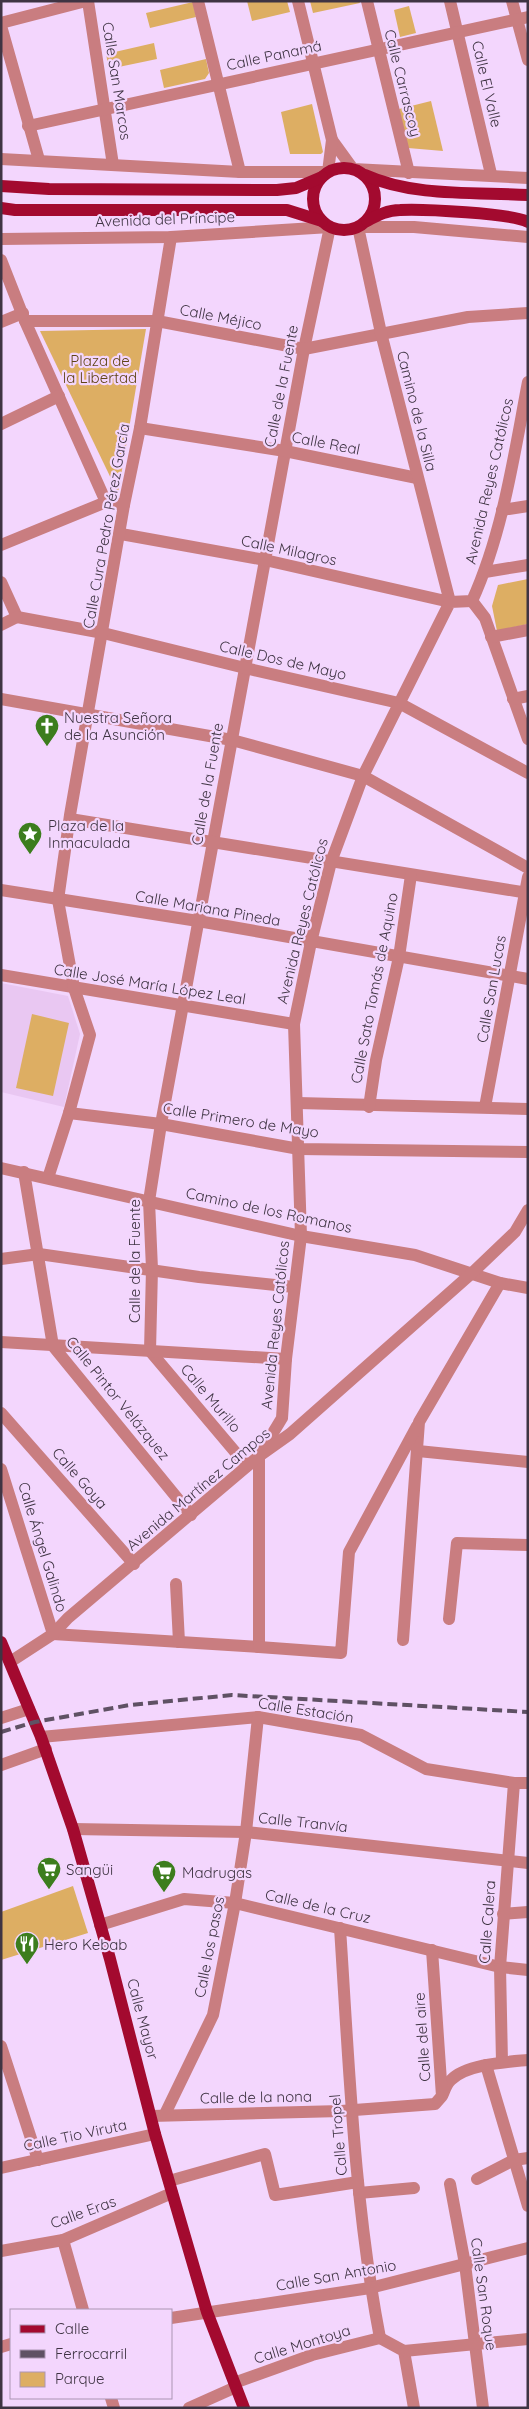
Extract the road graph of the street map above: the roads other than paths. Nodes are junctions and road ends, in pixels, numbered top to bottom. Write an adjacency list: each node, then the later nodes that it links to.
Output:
1 (87, 1): 8 (street); 14 (street, Calle San Marcos)
2 (198, 1): 13 (street)
3 (298, 1): 12 (street)
4 (367, 1): 10 (street, Calle Carrascoy)
5 (450, 1): 9 (street, Calle El Valle)
6 (512, 1): 7 (street)
7 (522, 18): 9 (street, Calle Panamá); 11 (street)
8 (1, 24): 15 (street)
9 (458, 31): 10 (street, Calle Panamá); 24 (street, Calle El Valle)
10 (377, 48): 12 (street, Calle Panamá); 22 (street, Calle Carrascoy)
11 (528, 60)
12 (313, 64): 13 (street, Calle Panamá); 16 (street)
13 (218, 84): 14 (street, Calle Panamá); 20 (street)
14 (106, 110): 15 (street, Calle Panamá); 19 (street, Calle San Marcos)
15 (28, 126): 18 (street)
16 (332, 140): 21 (street); 23 (street)
17 (1, 159): 18 (street)
18 (39, 160): 19 (street)
19 (113, 165): 20 (street)
20 (240, 172): 23 (street)
21 (358, 172): 22 (street); 23 (main road); 27 (main road); 31 (main road)
22 (409, 173): 24 (street)
23 (325, 174): 26 (main road, Avenida del Príncipe); 30 (main road)
24 (491, 174): 25 (street)
25 (528, 178)
26 (1, 186)
27 (528, 195)
28 (1, 208): 30 (main road, Avenida del Príncipe)
29 (528, 222): 31 (main road)
30 (326, 224): 31 (main road); 32 (street, Avenida del Príncipe); 41 (street, Calle de la Fuente)
31 (361, 225): 33 (street); 40 (street, Camino de la Silla)
32 (172, 237): 34 (street, Avenida del Príncipe); 38 (street, Calle Cura Pedro Pérez García)
33 (528, 237)
34 (1, 239)
35 (1, 260): 37 (street)
36 (528, 312): 40 (street, Calle Méjico)
37 (24, 317): 38 (street, Calle Méjico); 39 (street); 43 (street)
38 (157, 321): 41 (street, Calle Méjico); 45 (street, Calle Cura Pedro Pérez García)
39 (1, 322)
40 (381, 333): 41 (street, Calle Méjico); 48 (street, Camino de la Silla)
41 (304, 349): 47 (street, Calle de la Fuente)
42 (528, 382): 46 (street, Avenida Reyes Católicos)
43 (59, 396): 44 (street); 49 (street)
44 (1, 424)
45 (140, 428): 47 (street, Calle Real); 50 (street, Calle Cura Pedro Pérez García)
46 (522, 444): 52 (street, Avenida Reyes Católicos)
47 (285, 451): 48 (street, Calle Real); 55 (street, Calle de la Fuente)
48 (416, 478): 60 (street, Camino de la Silla)
49 (106, 502): 50 (street); 54 (street)
50 (124, 505): 53 (street, Calle Cura Pedro Pérez García)
51 (528, 506): 52 (street)
52 (502, 510): 57 (street, Avenida Reyes Católicos)
53 (121, 534): 55 (street, Calle Milagros); 64 (street, Calle Cura Pedro Pérez García)
54 (1, 546)
55 (265, 560): 60 (street, Calle Milagros); 66 (street, Calle de la Fuente)
56 (528, 565): 57 (street)
57 (485, 572): 59 (street, Avenida Reyes Católicos)
58 (1, 582): 61 (street)
59 (472, 601): 60 (street); 65 (street)
60 (450, 602): 70 (street, Avenida Reyes Católicos)
61 (17, 618): 62 (street); 64 (street, Calle Dos de Mayo)
62 (1, 625)
63 (528, 630): 65 (street)
64 (104, 633): 66 (street, Calle Dos de Mayo); 71 (street, Calle Cura Pedro Pérez García)
65 (491, 637): 69 (street)
66 (245, 668): 70 (street, Calle Dos de Mayo); 73 (street, Calle de la Fuente)
67 (528, 696): 69 (street)
68 (1, 699): 71 (street)
69 (513, 699): 72 (street)
70 (399, 702): 74 (street, Calle Dos de Mayo); 75 (street, Avenida Reyes Católicos)
71 (89, 716): 73 (street); 76 (street, Calle Cura Pedro Pérez García)
72 (528, 739)
73 (232, 740): 75 (street); 77 (street, Calle de la Fuente)
74 (528, 773)
75 (363, 776): 78 (street, Avenida Reyes Católicos); 79 (street)
76 (70, 819): 77 (street); 84 (street, Calle Cura Pedro Pérez García)
77 (213, 842): 78 (street); 85 (street, Calle de la Fuente)
78 (332, 862): 80 (street); 86 (street, Avenida Reyes Católicos)
79 (528, 868)
80 (411, 875): 83 (street); 87 (street, Calle Sato Tomás de Aquino)
81 (528, 877): 83 (street, Calle San Lucas)
82 (1, 890): 84 (street, Calle Mariana Pineda)
83 (526, 893): 89 (street, Calle San Lucas)
84 (58, 900): 85 (street, Calle Mariana Pineda); 91 (street, Calle Cura Pedro Pérez García)
85 (198, 921): 86 (street, Calle Mariana Pineda); 92 (street, Calle de la Fuente)
86 (311, 942): 87 (street, Calle Mariana Pineda); 93 (street, Avenida Reyes Católicos)
87 (399, 958): 89 (street, Calle Mariana Pineda); 95 (street, Calle Sato Tomás de Aquino)
88 (1, 975): 91 (street, Calle José María López Leal)
89 (510, 976): 90 (street, Calle Mariana Pineda); 96 (street, Calle San Lucas)
90 (528, 978)
91 (74, 988): 92 (street, Calle José María López Leal); 98 (street, Calle Cura Pedro Pérez García)
92 (183, 1005): 93 (street, Calle José María López Leal); 99 (street, Calle de la Fuente)
93 (294, 1024): 94 (street, Avenida Reyes Católicos)
94 (298, 1103): 95 (street); 100 (street, Avenida Reyes Católicos)
95 (369, 1107): 96 (street)
96 (485, 1107): 97 (street)
97 (528, 1109)
98 (69, 1112): 99 (street, Calle Primero de Mayo); 104 (street, Calle Cura Pedro Pérez García)
99 (161, 1124): 100 (street, Calle Primero de Mayo); 105 (street, Calle de la Fuente)
100 (299, 1149): 101 (street, Calle Primero de Mayo); 107 (street, Avenida Reyes Católicos)
101 (528, 1152)
102 (1, 1168): 103 (street, Camino de los Romanos)
103 (24, 1172): 104 (street, Camino de los Romanos); 108 (street, Calle Pintor Velázquez)
104 (48, 1178): 105 (street, Camino de los Romanos)
105 (149, 1201): 107 (street, Camino de los Romanos); 110 (street, Calle de la Fuente)
106 (528, 1210): 111 (street, Avenida Martínez Campos)
107 (301, 1236): 111 (street, Camino de los Romanos); 113 (street, Avenida Reyes Católicos)
108 (39, 1254): 109 (street); 110 (street); 116 (street, Calle Pintor Velázquez)
109 (1, 1259)
110 (152, 1269): 113 (street); 117 (street, Calle de la Fuente)
111 (472, 1273): 112 (street, Camino de los Romanos); 122 (street, Avenida Martínez Campos)
112 (500, 1283): 114 (street, Camino de los Romanos); 120 (street)
113 (294, 1287): 118 (street, Avenida Reyes Católicos)
114 (528, 1288)
115 (1, 1342): 116 (street)
116 (53, 1346): 117 (street); 126 (street, Calle Pintor Velázquez)
117 (150, 1351): 118 (street); 124 (street, Calle Murillo)
118 (286, 1359): 122 (street, Avenida Reyes Católicos)
119 (1, 1413): 128 (street, Calle Goya)
120 (419, 1422): 121 (street); 135 (street)
121 (418, 1451): 123 (street); 132 (street)
122 (259, 1456): 124 (street, Avenida Martínez Campos); 135 (street)
123 (528, 1462)
124 (247, 1466): 126 (street, Avenida Martínez Campos)
125 (1, 1470): 131 (street, Calle Ángel Galindo)
126 (190, 1515): 128 (street, Avenida Martínez Campos)
127 (528, 1546): 130 (street)
128 (134, 1564): 131 (street, Avenida Martínez Campos)
129 (176, 1584): 134 (street)
130 (449, 1619)
131 (53, 1634): 134 (street); 136 (street, Avenida Martínez Campos)
132 (403, 1640)
133 (1, 1642): 136 (main road, Calle Mayor)
134 (179, 1642): 135 (street)
135 (259, 1647)
136 (10, 1662): 137 (main road, Calle Mayor)
137 (29, 1709): 139 (street); 140 (main road, Calle Mayor)
138 (258, 1717): 140 (street, Calle Estación); 143 (street, Calle Estación); 146 (street, Calle los pasos)
139 (1, 1718)
140 (41, 1737): 141 (main road, Calle Mayor)
141 (46, 1750): 142 (street); 145 (main road, Calle Mayor)
142 (1, 1764)
143 (514, 1783): 144 (street, Calle Estación); 147 (street, Calle Calera)
144 (528, 1783)
145 (73, 1829): 146 (street, Calle Tranvía); 152 (main road, Calle Mayor)
146 (246, 1832): 147 (street, Calle Tranvía); 149 (street, Calle los pasos)
147 (507, 1861): 148 (street, Calle Tranvía); 151 (street, Calle Calera)
148 (528, 1863)
149 (235, 1903): 152 (street, Calle de la Cruz); 153 (street, Calle de la Cruz); 164 (street, Calle los pasos)
150 (528, 1912): 151 (street)
151 (503, 1914): 155 (street, Calle Calera)
152 (100, 1925): 165 (main road, Calle Mayor)
153 (340, 1928): 154 (street, Calle de la Cruz); 163 (street, Calle Tropel)
154 (432, 1950): 155 (street, Calle de la Cruz); 161 (street, Calle del aire)
155 (500, 1967): 156 (street, Calle de la Cruz); 159 (street, Calle Calera)
156 (528, 1970)
157 (1, 2046): 168 (street)
158 (528, 2060): 159 (street)
159 (502, 2062): 160 (street)
160 (486, 2065): 161 (street); 169 (street)
161 (442, 2096): 162 (street, Calle del aire)
162 (421, 2105): 163 (street, Calle de la nona)
163 (352, 2109): 164 (street, Calle de la nona); 174 (street, Calle Tropel)
164 (164, 2114): 165 (street, Calle de la nona)
165 (151, 2116): 166 (main road, Calle Mayor)
166 (155, 2134): 168 (street, Calle Tio Viruta); 173 (main road, Calle Mayor)
167 (528, 2158): 169 (street)
168 (38, 2160): 170 (street, Calle Tio Viruta)
169 (514, 2160): 171 (street); 176 (street)
170 (1, 2168)
171 (478, 2179)
172 (450, 2184): 180 (street, Calle San Roque)
173 (170, 2187): 174 (street, Calle Eras); 177 (street, Calle Eras); 183 (main road, Calle Mayor)
174 (359, 2187): 175 (street); 181 (street, Calle Tropel)
175 (414, 2188)
176 (528, 2206)
177 (63, 2240): 179 (street, Calle Eras); 182 (street)
178 (528, 2248): 180 (street, Calle San Antonio)
179 (1, 2251)
180 (465, 2264): 181 (street, Calle San Antonio); 187 (street, Calle San Roque)
181 (370, 2288): 183 (street, Calle San Antonio); 185 (street, Calle Tropel)
182 (83, 2309)
183 (207, 2312): 184 (street, Calle San Antonio); 189 (main road, Calle Mayor)
184 (172, 2318)
185 (380, 2338): 188 (street); 189 (street, Calle Montoya)
186 (528, 2339): 187 (street)
187 (474, 2344): 188 (street); 193 (street, Calle San Roque)
188 (404, 2351): 192 (street)
189 (235, 2385): 190 (street, Calle Montoya); 191 (main road, Calle Mayor)
190 (189, 2408)
191 (244, 2408)
192 (414, 2408)
193 (484, 2408)

